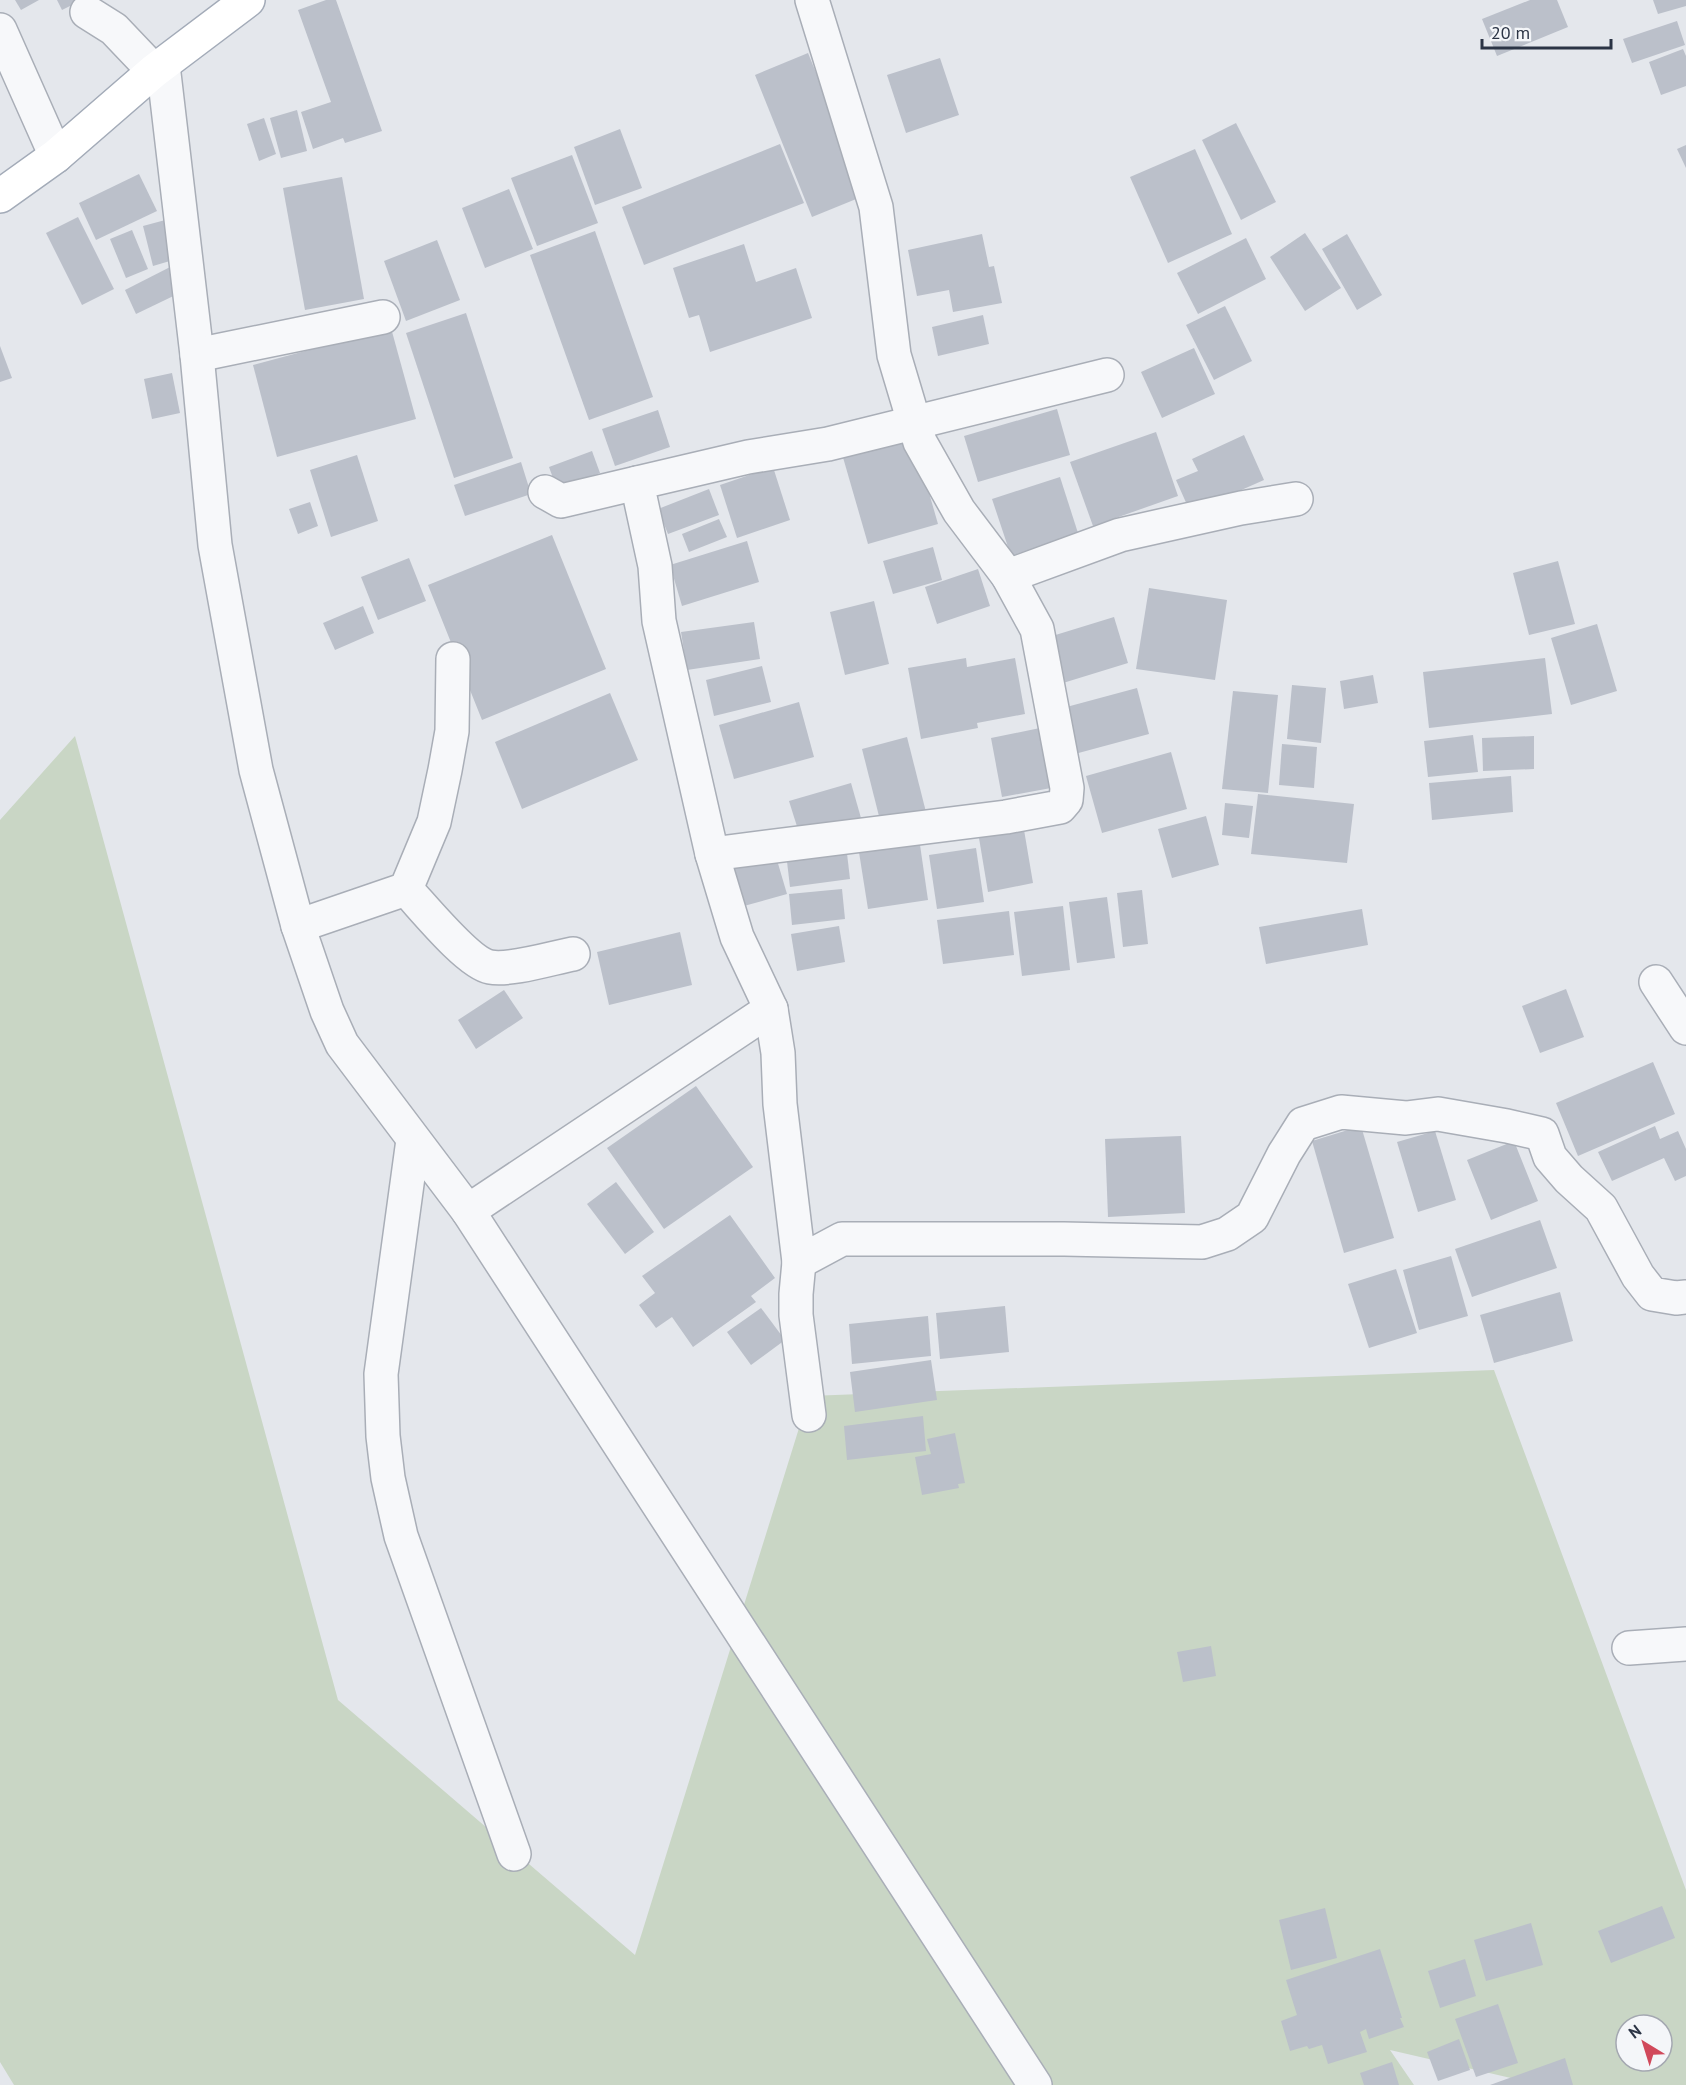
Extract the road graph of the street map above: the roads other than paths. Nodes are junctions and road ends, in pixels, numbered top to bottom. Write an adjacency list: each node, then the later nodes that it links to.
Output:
1 (248, 0): 5 (main road)
2 (812, 0): 11 (street)
3 (87, 12): 5 (street)
4 (0, 30): 6 (street)
5 (159, 68): 6 (main road); 9 (street)
6 (56, 156): 7 (main road)
7 (0, 196)
8 (382, 317): 9 (street)
9 (197, 355): 19 (street)
10 (1107, 375): 11 (street)
11 (914, 421): 12 (street); 15 (street)
12 (637, 483): 13 (street); 17 (street)
13 (545, 492)
14 (1296, 499): 15 (street)
15 (1008, 576): 17 (street)
16 (453, 659): 18 (street)
17 (712, 854): 22 (street)
18 (406, 889): 19 (street); 20 (street)
19 (298, 926): 24 (street)
20 (573, 954)
21 (1656, 982): 23 (street)
22 (771, 1009): 25 (street); 26 (street)
23 (1686, 1028)
24 (413, 1140): 25 (street); 31 (street)
25 (468, 1211): 32 (street)
26 (799, 1262): 27 (street); 28 (street)
27 (1686, 1297)
28 (809, 1415)
29 (1686, 1644): 30 (street)
30 (1629, 1648)
31 (514, 1854)
32 (1035, 2085)

